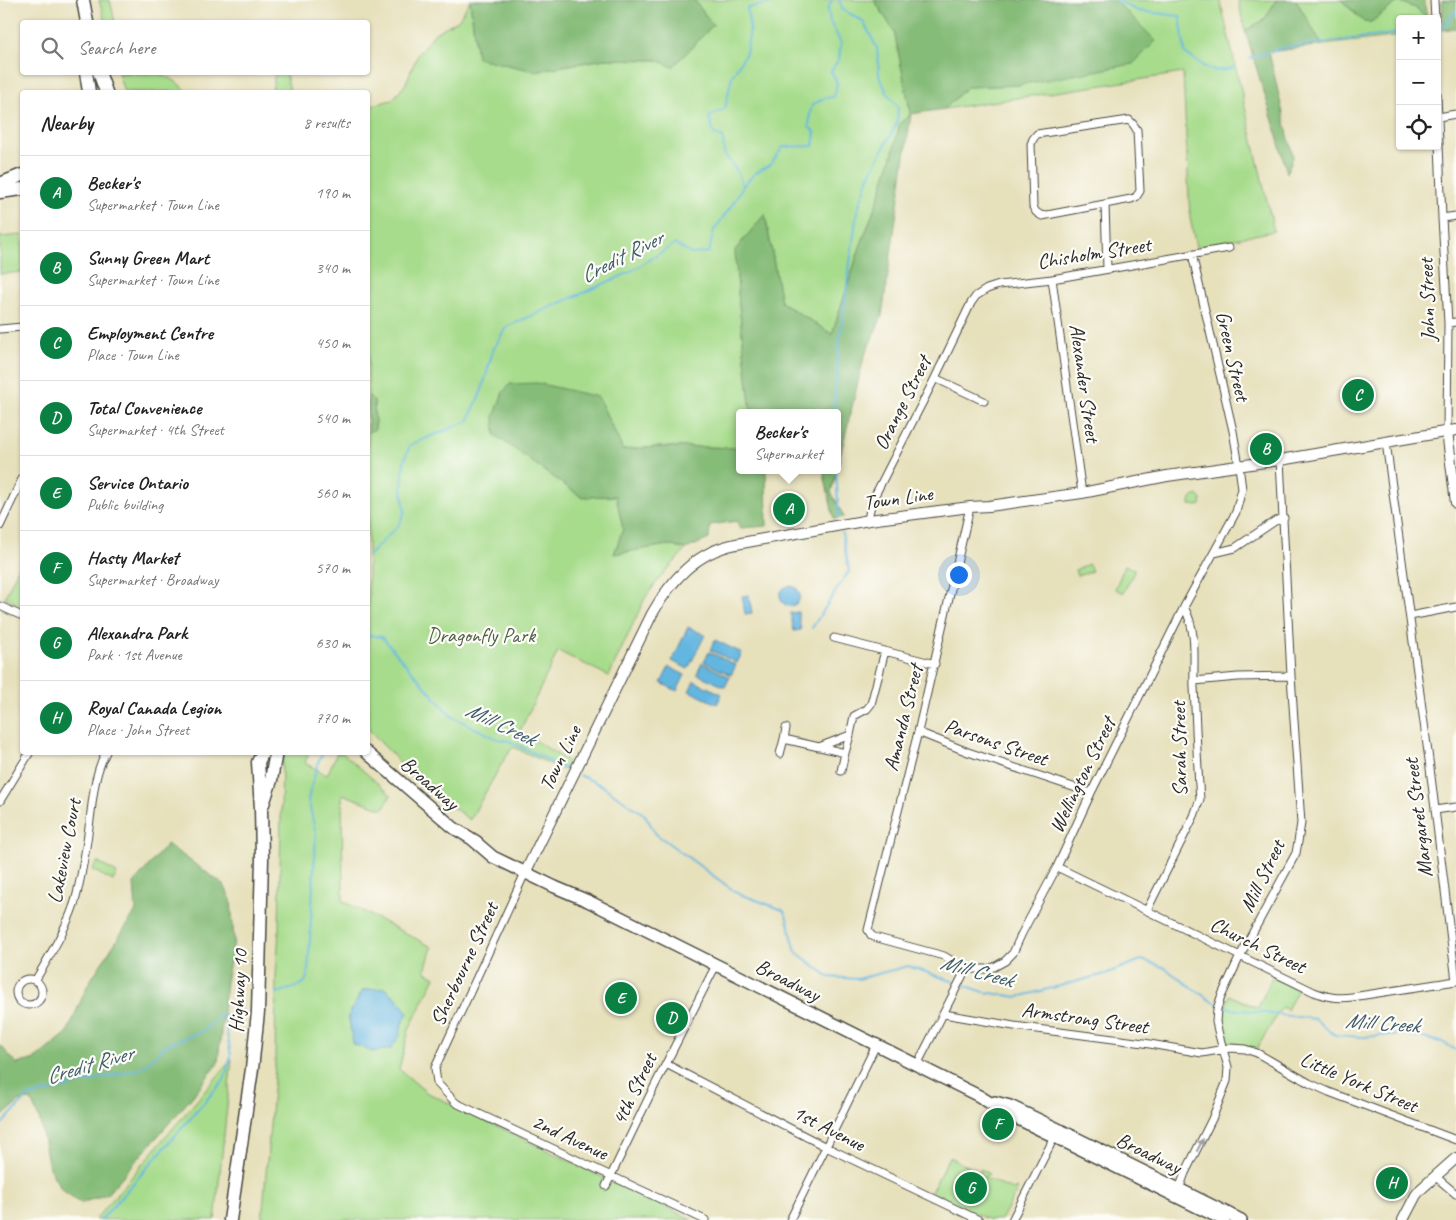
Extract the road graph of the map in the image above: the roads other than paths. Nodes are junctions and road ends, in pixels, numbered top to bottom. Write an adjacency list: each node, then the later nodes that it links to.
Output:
1 (83, 0): 4 (highway)
2 (1434, 0): 3 (street)
3 (1435, 15)
4 (87, 20)
5 (86, 75): 7 (highway)
6 (100, 75): 8 (highway)
7 (88, 90)
8 (104, 90)
9 (1456, 114): 10 (street)
10 (1441, 116)
11 (1439, 150): 19 (street, John Street)
12 (20, 176): 14 (highway)
13 (20, 181): 14 (highway)
14 (0, 188): 15 (highway); 16 (highway)
15 (20, 189)
16 (20, 193)
17 (1105, 204): 17 (street); 22 (street)
18 (1456, 216): 19 (street)
19 (1442, 218): 26 (street, John Street)
20 (1229, 248): 21 (street, Chisholm Street)
21 (1192, 254): 22 (street, Chisholm Street); 34 (street, Green Street)
22 (1107, 269): 23 (street, Chisholm Street)
23 (1052, 279): 24 (street, Chisholm Street); 36 (street, Alexander Street)
24 (971, 303): 29 (street, Orange Street)
25 (1456, 322): 26 (street)
26 (1448, 323): 31 (street, John Street)
27 (20, 327): 28 (street)
28 (0, 329)
29 (935, 378): 30 (street); 40 (street, Orange Street)
30 (984, 401)
31 (1451, 431): 32 (main road, Town Line); 37 (main road, John Street)
32 (1386, 442): 33 (main road, Town Line); 47 (street, Margaret Street)
33 (1280, 460): 34 (main road, Town Line); 39 (street, Mill Street)
34 (1239, 466): 36 (main road, Town Line); 42 (street, Wellington Street)
35 (20, 483): 41 (street)
36 (1082, 493): 38 (main road, Town Line)
37 (1456, 503)
38 (970, 507): 40 (main road, Town Line); 50 (street, Amanda Street)
39 (1284, 518): 42 (street); 51 (street, Mill Street)
40 (869, 520): 72 (main road, Town Line)
41 (0, 526)
42 (1214, 553): 45 (street, Wellington Street)
43 (0, 606): 46 (street)
44 (1456, 607): 47 (street)
45 (1184, 608): 52 (street, Sarah Street); 66 (street, Wellington Street)
46 (20, 615)
47 (1410, 616): 70 (street, Margaret Street)
48 (834, 638): 49 (street)
49 (885, 651): 50 (street); 55 (street)
50 (934, 664): 54 (street, Amanda Street)
51 (1290, 676): 52 (street); 74 (street, Mill Street)
52 (1194, 680): 73 (street, Sarah Street)
53 (786, 728): 56 (street)
54 (918, 732): 66 (street, Parsons Street); 76 (street, Amanda Street)
55 (850, 735): 57 (street); 58 (street)
56 (784, 739): 57 (street); 59 (street)
57 (819, 747): 58 (street)
58 (845, 753): 65 (street)
59 (780, 754)
60 (28, 755): 67 (street)
61 (105, 755): 77 (street, Lakeview Court)
62 (276, 755): 69 (highway)
63 (369, 755): 72 (main road, Broadway)
64 (257, 756): 69 (highway, Highway 10)
65 (841, 771)
66 (1091, 794): 71 (street, Wellington Street)
67 (0, 801)
68 (1456, 807): 70 (street)
69 (261, 808): 94 (highway, Highway 10)
70 (1435, 810): 78 (street, Margaret Street)
71 (1057, 867): 73 (street, Church Street); 76 (street, Wellington Street)
72 (526, 870): 75 (main road, Broadway); 84 (street, Sherbourne Street)
73 (1147, 910): 74 (street, Church Street)
74 (1240, 956): 78 (street, Church Street); 81 (street, Mill Street)
75 (716, 965): 80 (main road, Broadway); 82 (street, 4th Street)
76 (966, 969): 79 (street)
77 (35, 981)
78 (1456, 981)
79 (944, 1014): 81 (street, Armstrong Street); 83 (street)
80 (876, 1045): 83 (main road, Broadway); 87 (street)
81 (1222, 1050): 86 (street, Little York Street); 92 (street, Mill Street, one-way to 81)
82 (666, 1064): 87 (street, 1st Avenue); 89 (street, 4th Street)
83 (917, 1065): 85 (main road, Broadway)
84 (436, 1071): 89 (street, 2nd Avenue)
85 (1057, 1133): 92 (main road, Broadway); 98 (street)
86 (1456, 1140)
87 (826, 1147): 96 (street); 97 (street, 1st Avenue)
88 (1456, 1158): 90 (main road)
89 (611, 1176): 91 (street, 4th Street); 95 (street, 2nd Avenue)
90 (1436, 1177): 93 (street); 101 (main road)
91 (606, 1186)
92 (1177, 1193): 99 (main road, Broadway); 100 (main road, Broadway)
93 (1456, 1194)
94 (230, 1220)
95 (705, 1220)
96 (790, 1220)
97 (979, 1220)
98 (1012, 1220)
99 (1224, 1220)
100 (1241, 1220)
101 (1403, 1220)

